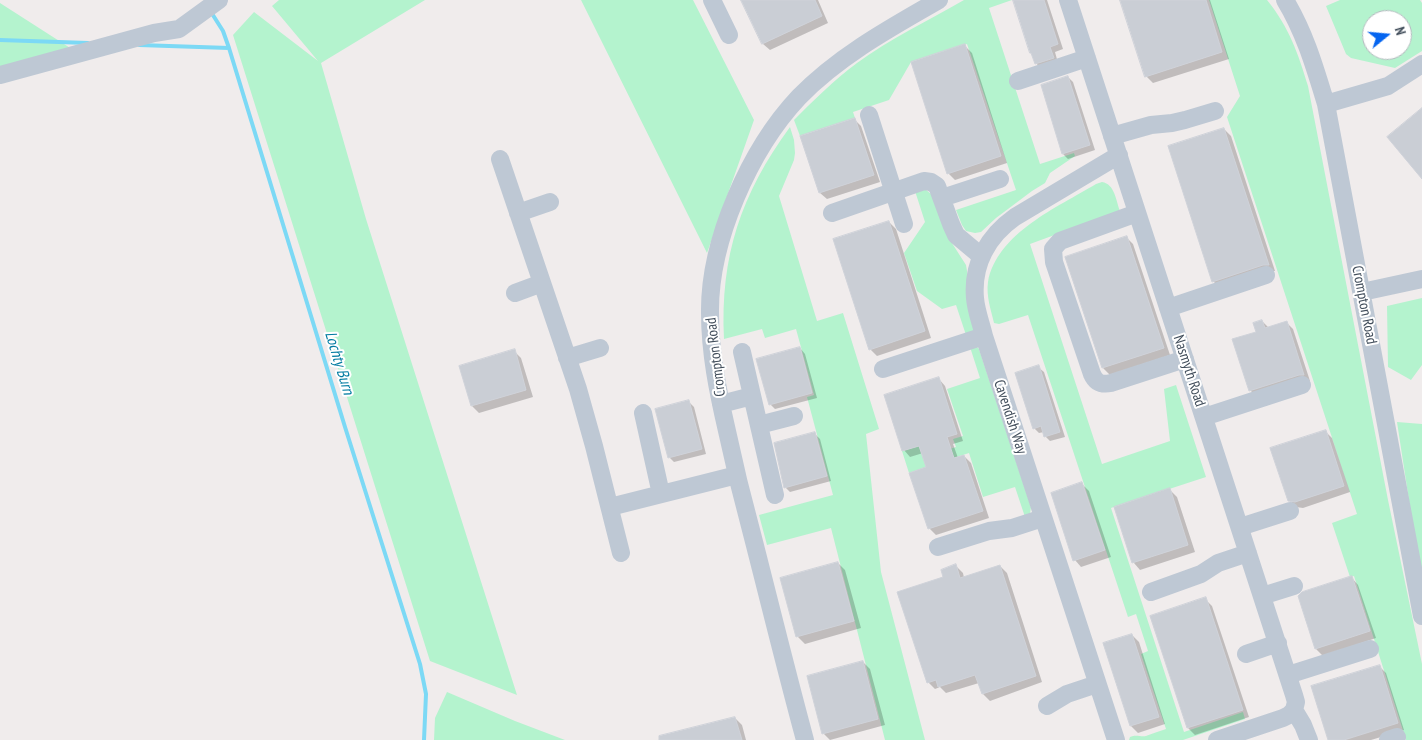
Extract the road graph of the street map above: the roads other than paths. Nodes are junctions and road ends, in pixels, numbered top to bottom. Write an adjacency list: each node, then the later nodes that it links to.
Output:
1 (218, 0): 9 (street)
2 (712, 0): 6 (street)
3 (939, 0): 40 (street, Crompton Road)
4 (1068, 0): 7 (street, Nasmyth Road)
5 (1285, 0): 11 (street, Crompton Road)
6 (729, 35)
7 (1087, 58): 10 (street); 14 (street, Nasmyth Road)
8 (1422, 64): 11 (street)
9 (0, 75)
10 (1018, 80)
11 (1326, 104): 29 (street, Crompton Road)
12 (1215, 111): 14 (street)
13 (869, 115): 18 (street)
14 (1112, 136): 15 (street, Nasmyth Road)
15 (1118, 155): 23 (street, Nasmyth Road); 25 (street, Cavendish Way)
16 (500, 159): 21 (street)
17 (1000, 179): 19 (street)
18 (894, 192): 19 (street); 22 (street); 24 (street)
19 (942, 198): 25 (street)
20 (550, 202): 21 (street)
21 (518, 213): 28 (street)
22 (832, 213)
23 (1138, 213): 31 (street, Nasmyth Road); 36 (street)
24 (904, 224)
25 (981, 256): 32 (street, Cavendish Way)
26 (1266, 275): 31 (street)
27 (1422, 280): 29 (street)
28 (542, 283): 30 (street); 35 (street)
29 (1362, 292): 58 (street, Crompton Road)
30 (515, 293)
31 (1168, 308): 36 (street, Nasmyth Road)
32 (984, 336): 37 (street); 50 (street, Cavendish Way)
33 (600, 348): 35 (street)
34 (742, 352): 39 (street)
35 (568, 358): 48 (street)
36 (1185, 359): 43 (street, Nasmyth Road)
37 (882, 369)
38 (1302, 385): 43 (street)
39 (752, 396): 40 (street); 44 (street)
40 (721, 404): 45 (street, Crompton Road)
41 (642, 413): 46 (street)
42 (794, 416): 44 (street)
43 (1204, 417): 51 (street, Nasmyth Road)
44 (759, 425): 47 (street)
45 (737, 475): 46 (street); 67 (street, Crompton Road)
46 (661, 494): 48 (street)
47 (775, 495)
48 (610, 507): 53 (street)
49 (1290, 511): 51 (street)
50 (1043, 518): 52 (street); 63 (street, Cavendish Way)
51 (1240, 527): 54 (street, Nasmyth Road)
52 (938, 547)
53 (621, 553)
54 (1248, 553): 55 (street); 57 (street, Nasmyth Road)
55 (1149, 586)
56 (1294, 586): 57 (street)
57 (1262, 596): 59 (street, Nasmyth Road)
58 (1422, 616)
59 (1278, 643): 61 (street); 62 (street, Nasmyth Road)
60 (1370, 649): 62 (street)
61 (1246, 654)
62 (1288, 675): 65 (street, Nasmyth Road)
63 (1097, 684): 64 (street); 68 (street, Cavendish Way)
64 (1046, 706)
65 (1294, 710): 66 (street); 70 (street, Nasmyth Road)
66 (1238, 737): 69 (street)
67 (805, 740)
68 (1116, 740)
69 (1217, 740)
70 (1309, 740)

